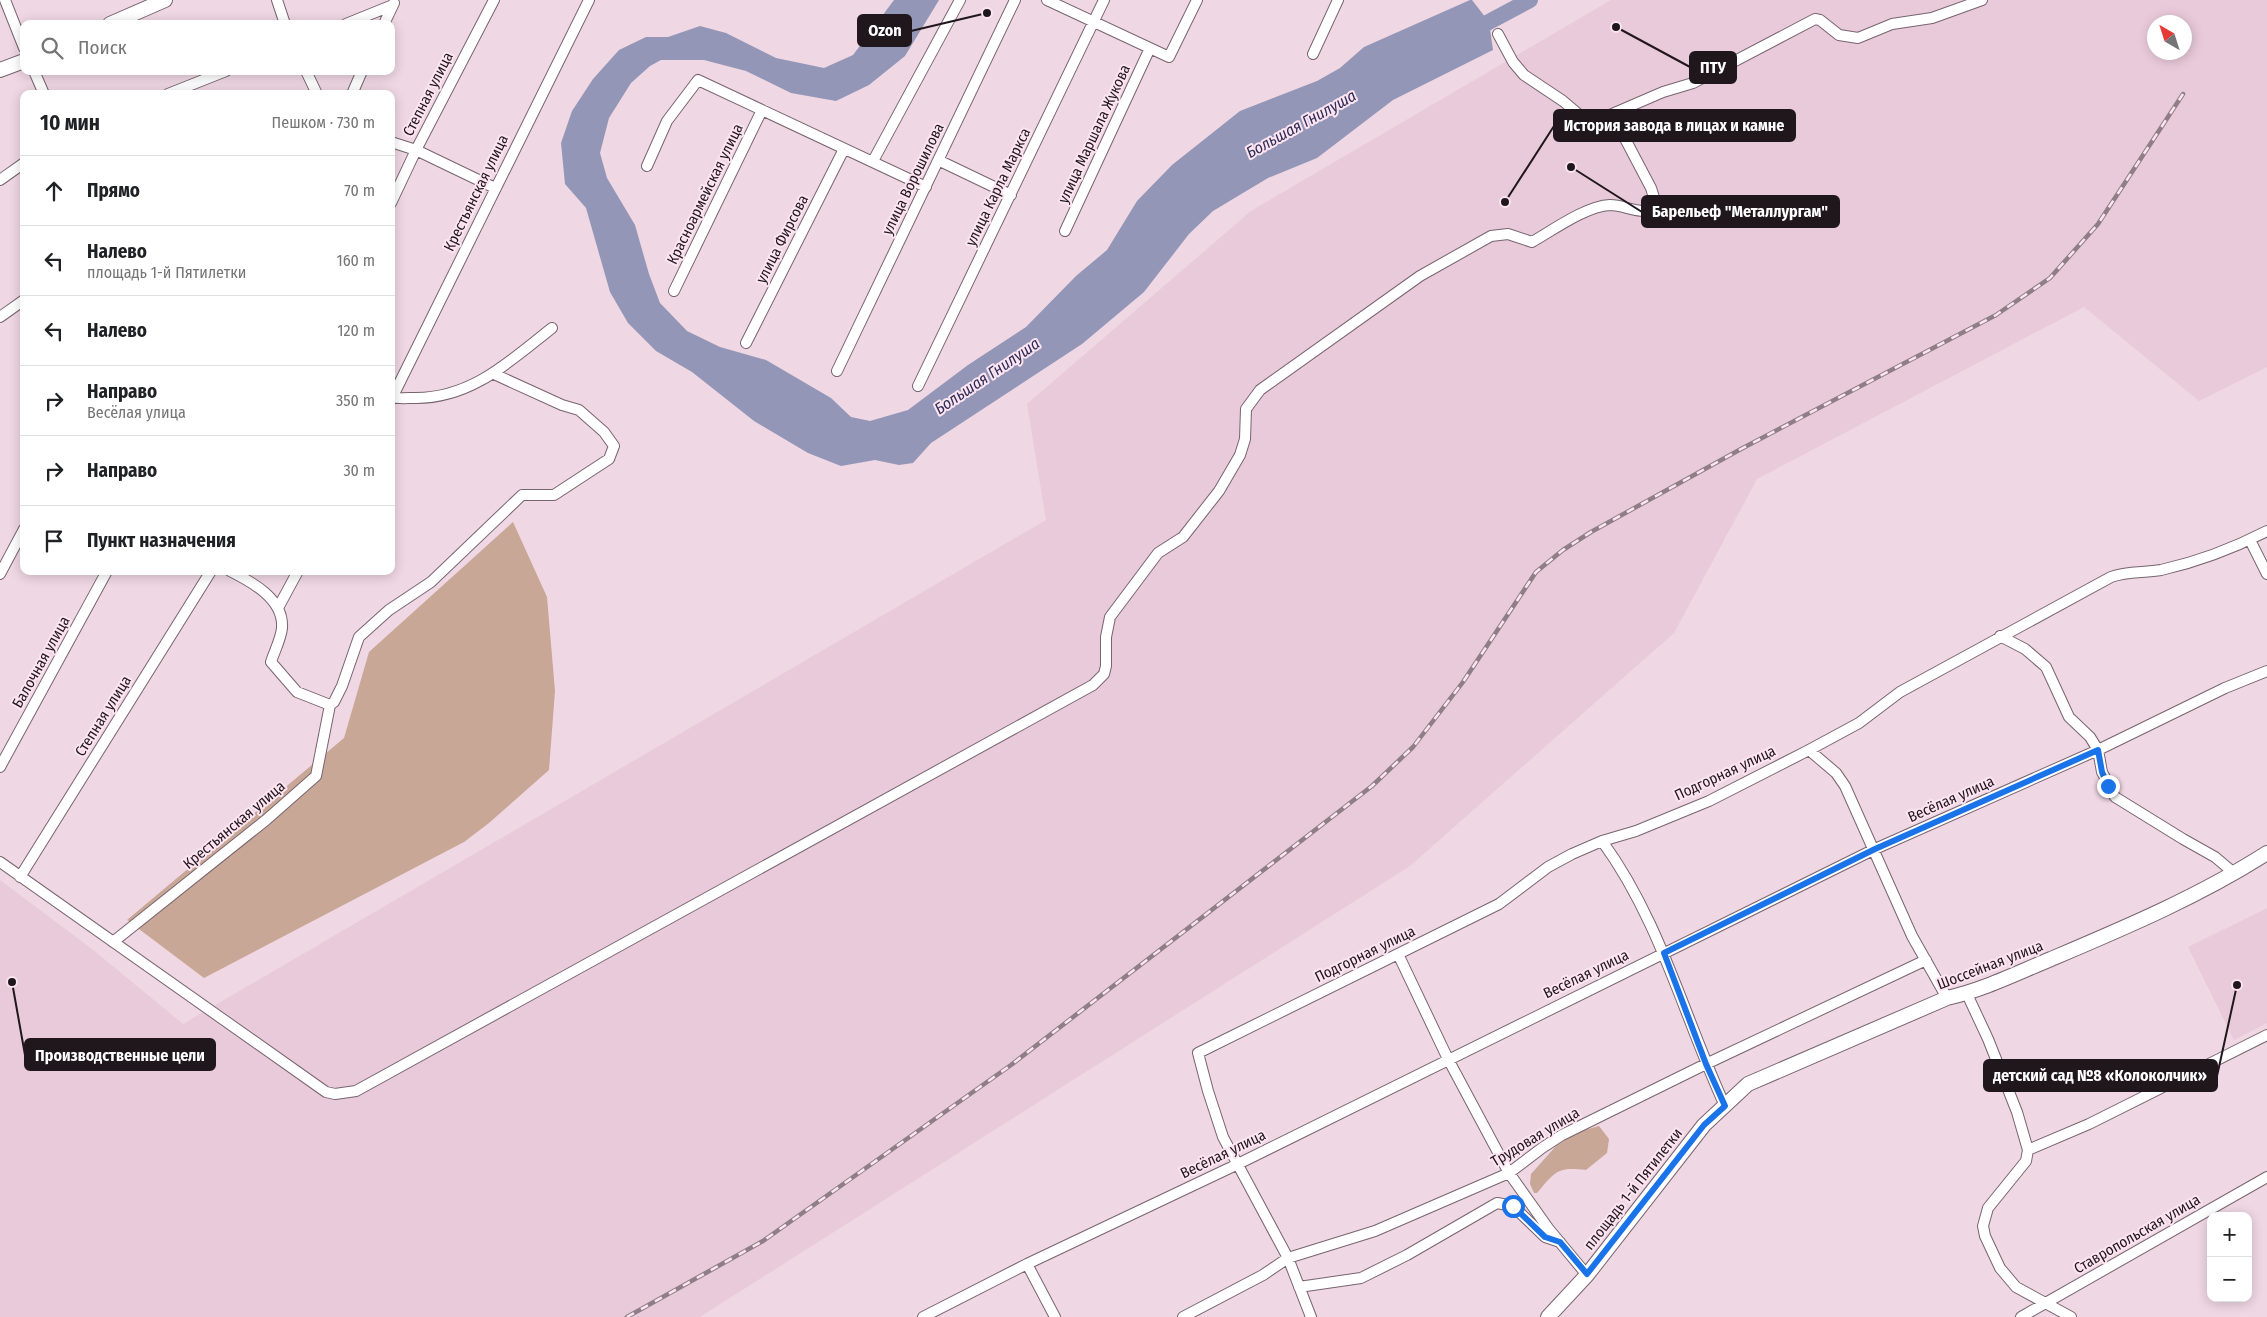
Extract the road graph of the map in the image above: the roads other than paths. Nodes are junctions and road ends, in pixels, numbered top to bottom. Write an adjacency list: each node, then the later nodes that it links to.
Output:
1 (5, 0): 20 (street)
2 (165, 0): 14 (main road)
3 (277, 0): 15 (street)
4 (494, 0): 37 (street, Степная улица)
5 (589, 0): 43 (street, Крестьянская улица)
6 (960, 0): 39 (street)
7 (1015, 0): 38 (street, улица Ворошилова)
8 (1047, 0): 18 (street)
9 (1104, 0): 18 (street, улица Карла Маркса)
10 (1197, 0): 21 (street)
11 (1338, 0): 22 (street)
12 (1982, 0): 34 (street)
13 (394, 3): 16 (street); 17 (street)
14 (119, 20)
15 (284, 20)
16 (355, 20)
17 (386, 20)
18 (1093, 22): 21 (street); 46 (street, улица Карла Маркса)
19 (1498, 34): 34 (street)
20 (20, 38)
21 (1150, 48): 47 (street, улица Маршала Жукова)
22 (1313, 54)
23 (20, 62): 24 (main road)
24 (0, 70)
25 (36, 75): 29 (street)
26 (216, 75): 30 (street)
27 (308, 75): 31 (street)
28 (360, 75): 32 (street)
29 (42, 90)
30 (178, 90)
31 (315, 90)
32 (354, 90)
33 (762, 110): 36 (street); 41 (street); 48 (street, Красноармейская улица)
34 (1612, 114): 80 (street)
35 (395, 143): 37 (street)
36 (844, 149): 39 (street); 52 (street, улица Фирсова)
37 (416, 150): 43 (street); 45 (street, Степная улица)
38 (940, 161): 44 (street, улица Ворошилова); 46 (street)
39 (873, 162): 44 (street)
40 (20, 166): 42 (street)
41 (647, 166)
42 (0, 180)
43 (495, 188): 56 (street, Крестьянская улица)
44 (926, 188): 53 (street, улица Ворошилова)
45 (395, 195)
46 (1010, 195): 55 (street, улица Карла Маркса)
47 (1065, 231)
48 (674, 291)
49 (20, 303): 50 (street)
50 (0, 317)
51 (552, 328): 54 (street)
52 (746, 343)
53 (837, 371)
54 (494, 374): 57 (street); 70 (street)
55 (918, 386)
56 (395, 392)
57 (395, 398)
58 (2267, 531): 60 (street, Подгорная улица)
59 (20, 536): 61 (street)
60 (2250, 540): 62 (street); 68 (street, Подгорная улица)
61 (0, 574)
62 (2267, 574)
63 (105, 575): 73 (street, Балочная улица)
64 (209, 575): 79 (street, Степная улица)
65 (238, 575): 67 (street)
66 (296, 575): 67 (street)
67 (278, 608): 70 (street)
68 (2000, 636): 71 (street, Подгорная улица); 72 (street)
69 (2267, 671): 72 (street, Весёлая улица)
70 (330, 704): 80 (street, Крестьянская улица)
71 (1808, 750): 74 (street, Подгорная улица); 75 (street)
72 (2098, 750): 75 (street, Весёлая улица); 78 (street)
73 (0, 767)
74 (1602, 840): 81 (street); 82 (street, Подгорная улица)
75 (1875, 849): 81 (street, Весёлая улица); 83 (street)
76 (2267, 853): 78 (main road, Шоссейная улица)
77 (0, 862): 79 (street)
78 (2234, 873): 84 (main road, Шоссейная улица)
79 (20, 877): 80 (street)
80 (113, 942)
81 (1664, 953): 87 (street, Весёлая улица); 88 (street)
82 (1398, 954): 87 (street); 91 (street, Подгорная улица)
83 (1926, 960): 85 (street); 88 (street, Трудовая улица)
84 (1967, 994): 85 (main road, Шоссейная улица); 90 (street)
85 (1947, 998): 89 (main road, Шоссейная улица)
86 (2267, 1036): 90 (street)
87 (1448, 1059): 91 (street, Весёлая улица); 92 (street)
88 (1706, 1064): 89 (street); 92 (street, Трудовая улица)
89 (1725, 1106): 97 (main road, площадь 1-й Пятилетки)
90 (2028, 1150): 99 (street)
91 (1236, 1165): 95 (street); 96 (street, Весёлая улица)
92 (1510, 1173): 94 (street); 95 (street, Трудовая улица)
93 (2267, 1177): 99 (street, Ставропольская улица)
94 (1560, 1242): 97 (street); 98 (street)
95 (1288, 1258): 98 (street); 102 (street, Трудовая улица)
96 (1027, 1264): 100 (street, Весёлая улица); 101 (street)
97 (1587, 1274): 104 (main road, площадь 1-й Пятилетки)
98 (1299, 1287): 103 (street)
99 (2046, 1303): 105 (street, Ставропольская улица); 106 (street)
100 (923, 1317)
101 (1054, 1317)
102 (1183, 1317)
103 (1311, 1317)
104 (1548, 1317)
105 (2021, 1317)
106 (2072, 1317)

